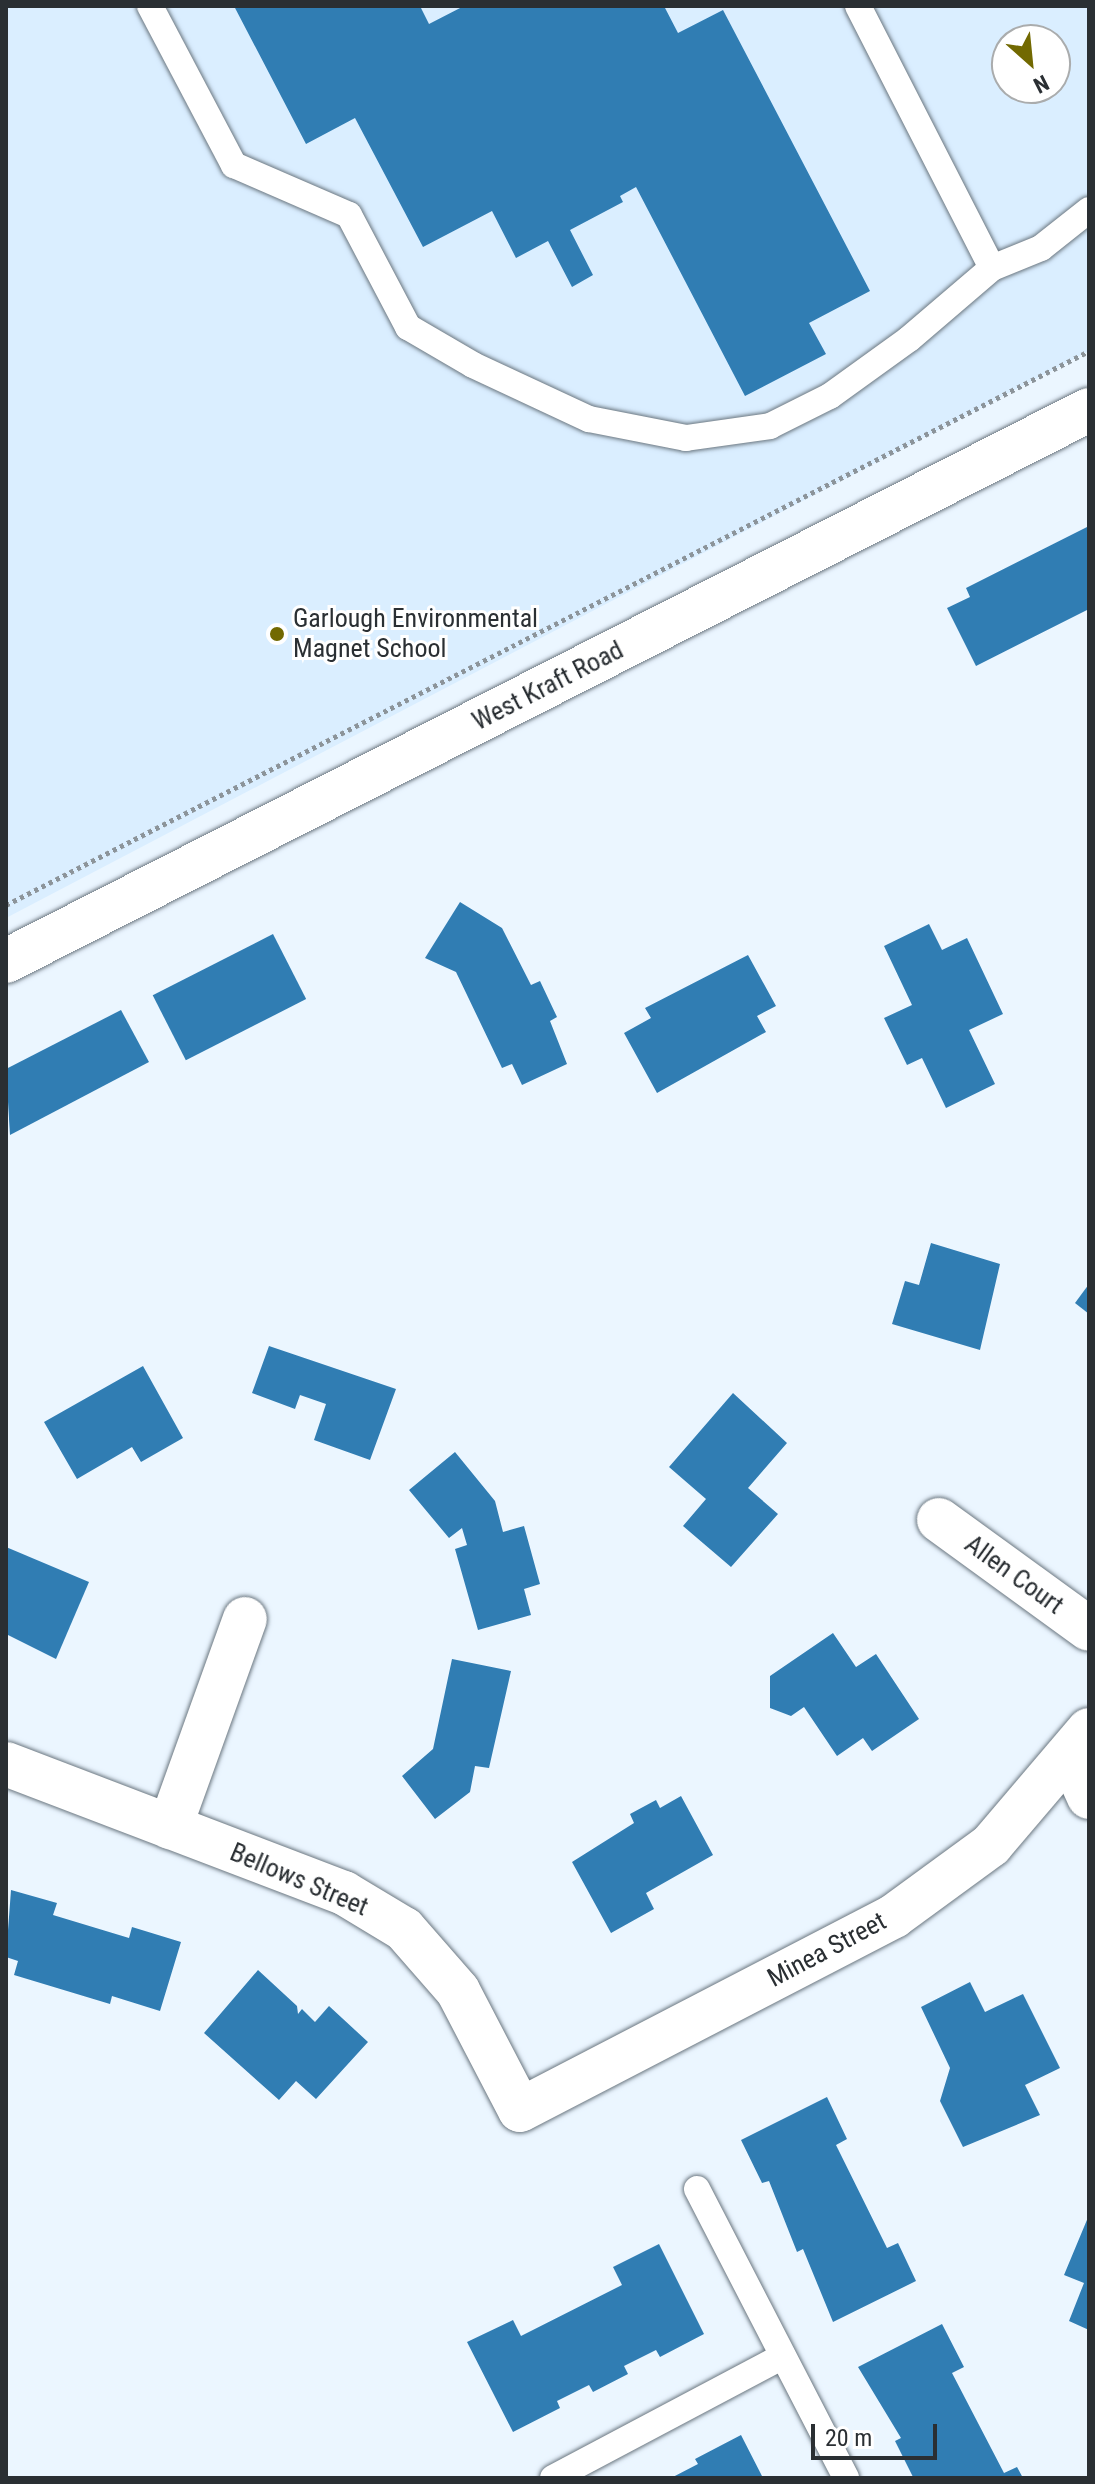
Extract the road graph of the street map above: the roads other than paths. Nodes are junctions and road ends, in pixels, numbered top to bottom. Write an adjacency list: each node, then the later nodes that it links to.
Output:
1 (150, 6): 4 (lane)
2 (858, 6): 4 (lane)
3 (1089, 210): 4 (lane)
4 (992, 268)
5 (1089, 410): 6 (street, West Kraft Road)
6 (6, 961)
7 (939, 1520): 9 (street, Allen Court)
8 (245, 1619): 13 (street)
9 (1089, 1629)
10 (1080, 1743): 12 (street); 14 (street, Minea Street)
11 (6, 1764): 13 (street, Bellows Street)
12 (1089, 1797)
13 (170, 1827): 14 (street, Bellows Street)
14 (520, 2110)
15 (697, 2189): 16 (lane)
16 (783, 2356): 17 (lane); 18 (lane)
17 (553, 2478)
18 (846, 2478)

